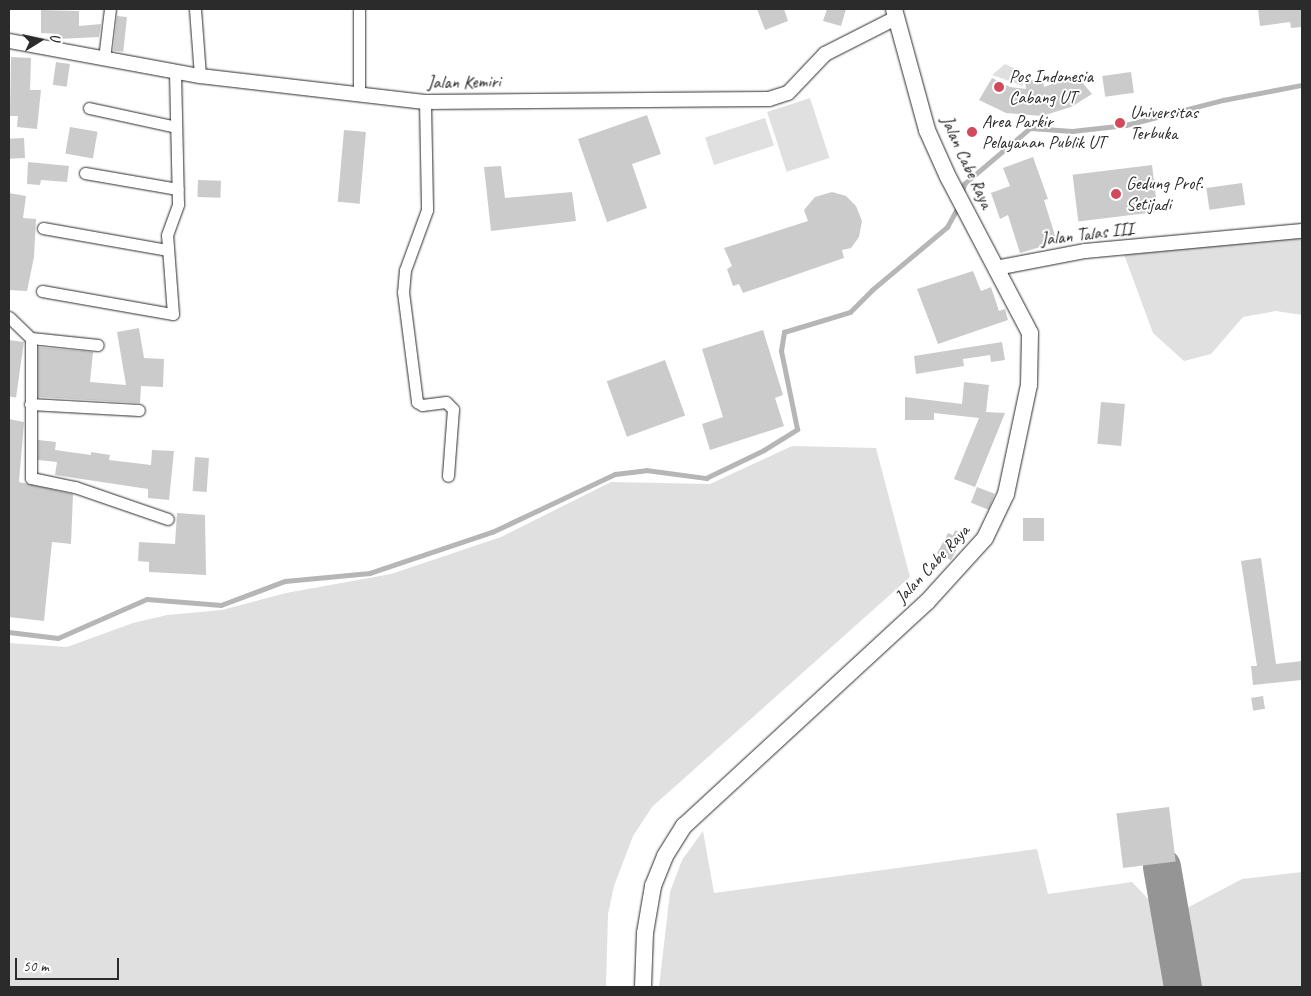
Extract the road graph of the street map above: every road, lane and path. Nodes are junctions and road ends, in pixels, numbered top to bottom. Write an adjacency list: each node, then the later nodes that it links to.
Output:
1 (110, 9): 6 (street)
2 (195, 9): 8 (street)
3 (359, 9): 9 (street)
4 (895, 13): 10 (street, Jalan Kemiri); 18 (main road, Jalan Cabe Raya)
5 (9, 41): 6 (street, Jalan Kemiri)
6 (104, 59): 7 (street, Jalan Kemiri)
7 (175, 72): 8 (street, Jalan Kemiri); 12 (street)
8 (200, 76): 9 (street, Jalan Kemiri)
9 (359, 94): 10 (street, Jalan Kemiri)
10 (425, 102): 25 (street)
11 (88, 108): 12 (street)
12 (176, 127): 14 (street)
13 (85, 172): 14 (street)
14 (178, 189): 17 (street)
15 (43, 228): 17 (street)
16 (1302, 231): 18 (street, Jalan Talas III)
17 (168, 250): 19 (street)
18 (996, 268): 27 (main road, Jalan Cabe Raya)
19 (42, 291)
20 (9, 317): 21 (street)
21 (31, 338): 22 (street); 23 (street)
22 (98, 345)
23 (30, 404): 24 (street); 26 (street)
24 (139, 410)
25 (448, 476)
26 (168, 519)
27 (643, 987)

